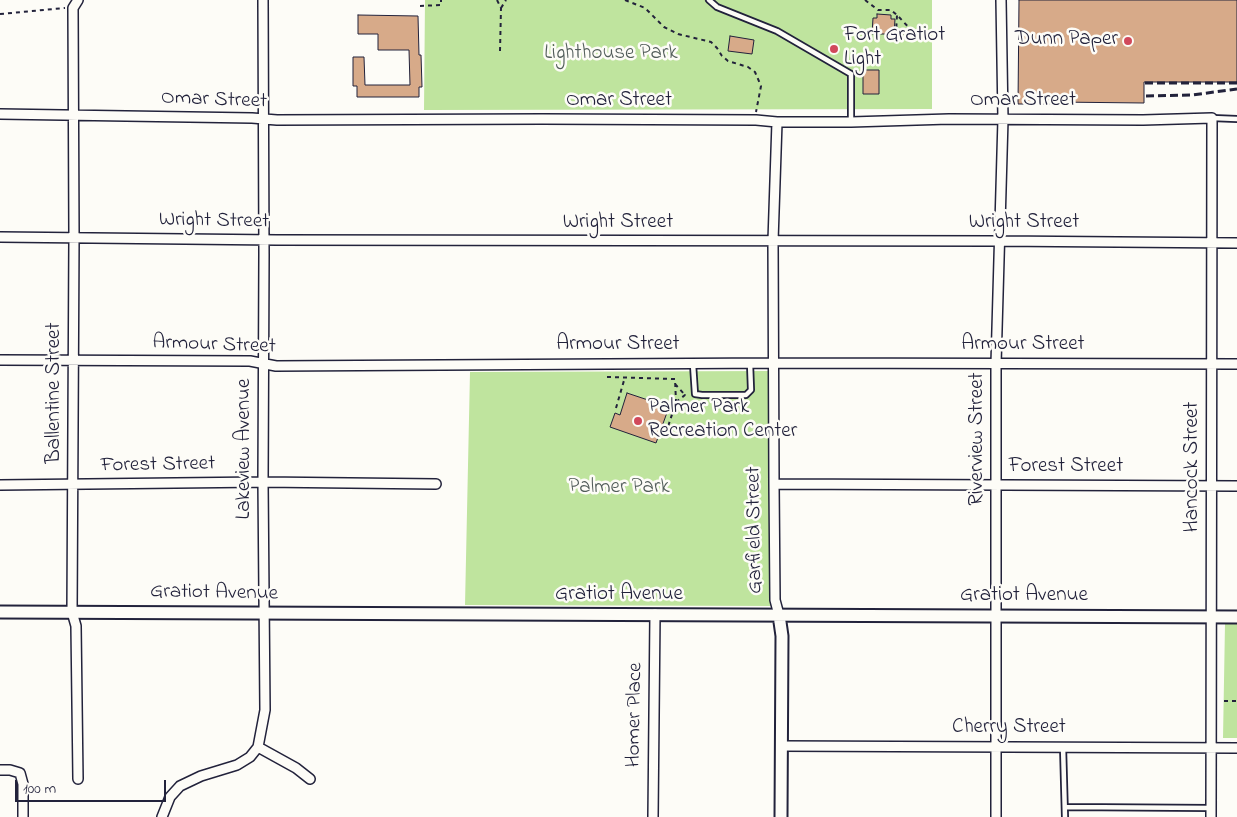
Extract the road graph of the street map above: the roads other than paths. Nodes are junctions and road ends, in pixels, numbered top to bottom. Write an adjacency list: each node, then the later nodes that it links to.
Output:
1 (263, 0): 7 (street, Lakeview Avenue)
2 (709, 0): 12 (lane)
3 (1002, 0): 10 (street, Riverview Street)
4 (75, 4): 6 (street, Ballentine Street)
5 (0, 114): 6 (street, Omar Street)
6 (73, 114): 7 (street, Omar Street); 14 (street, Ballentine Street)
7 (264, 118): 11 (street, Omar Street); 15 (street, Lakeview Avenue)
8 (1212, 118): 9 (lane, Omar Street); 10 (street, Omar Street); 18 (street, Hancock Street)
9 (1237, 119)
10 (1003, 120): 12 (street, Omar Street); 17 (street, Riverview Street)
11 (777, 122): 12 (street, Omar Street); 16 (street, Garfield Street)
12 (851, 122)
13 (0, 237): 14 (street, Wright Street)
14 (74, 237): 15 (street, Wright Street); 21 (street, Ballentine Street)
15 (264, 240): 16 (street, Wright Street); 24 (street, Lakeview Avenue)
16 (773, 241): 17 (street, Wright Street); 23 (street, Garfield Street)
17 (998, 241): 18 (street, Wright Street); 26 (street, Riverview Street)
18 (1211, 243): 19 (street, Wright Street); 27 (street, Hancock Street)
19 (1237, 243)
20 (0, 360): 21 (street, Armour Street)
21 (74, 361): 24 (street, Armour Street); 31 (street, Ballentine Street)
22 (750, 363): 23 (street, Armour Street); 25 (street, Armour Street); 25 (lane)
23 (774, 363): 26 (street, Armour Street); 33 (street, Garfield Street)
24 (264, 364): 25 (street, Armour Street); 29 (street, Lakeview Avenue)
25 (693, 364)
26 (996, 364): 27 (street, Armour Street); 34 (street, Riverview Street)
27 (1212, 364): 28 (street, Armour Street); 35 (street, Hancock Street)
28 (1237, 364)
29 (263, 482): 31 (street, Forest Street); 32 (street, Forest Street); 39 (street, Lakeview Avenue)
30 (0, 484): 31 (street, Forest Street)
31 (73, 484): 38 (street, Ballentine Street)
32 (436, 484)
33 (774, 484): 34 (street, Forest Street); 41 (street, Garfield Street)
34 (997, 485): 35 (street, Forest Street); 42 (street, Riverview Street)
35 (1211, 486): 36 (street, Forest Street); 43 (street, Hancock Street)
36 (1237, 486)
37 (0, 612): 38 (street, Gratiot Avenue)
38 (72, 612): 39 (street, Gratiot Avenue); 52 (street, Ballentine Street)
39 (264, 614): 40 (street, Gratiot Avenue); 47 (street, Lakeview Avenue)
40 (655, 614): 41 (street, Gratiot Avenue); 58 (street, Homer Place)
41 (779, 615): 42 (street, Gratiot Avenue); 45 (street, Garfield Street)
42 (997, 616): 43 (street, Gratiot Avenue); 48 (street, Riverview Street)
43 (1211, 617): 44 (street, Gratiot Avenue); 49 (street, Hancock Street)
44 (1237, 617)
45 (781, 746): 48 (street, Cherry Street); 59 (street, Garfield Street)
46 (1063, 746): 48 (street, Cherry Street); 49 (street, Cherry Street); 54 (lane)
47 (258, 747): 53 (street); 57 (street)
48 (996, 747): 60 (street, Riverview Street)
49 (1210, 748): 50 (street, Cherry Street); 55 (street, Hancock Street)
50 (1237, 748)
51 (0, 770): 56 (street)
52 (78, 779)
53 (310, 779)
54 (1065, 808): 55 (lane); 61 (lane)
55 (1212, 812)
56 (23, 817)
57 (162, 817)
58 (653, 817)
59 (781, 817)
60 (996, 817)
61 (1065, 817)

